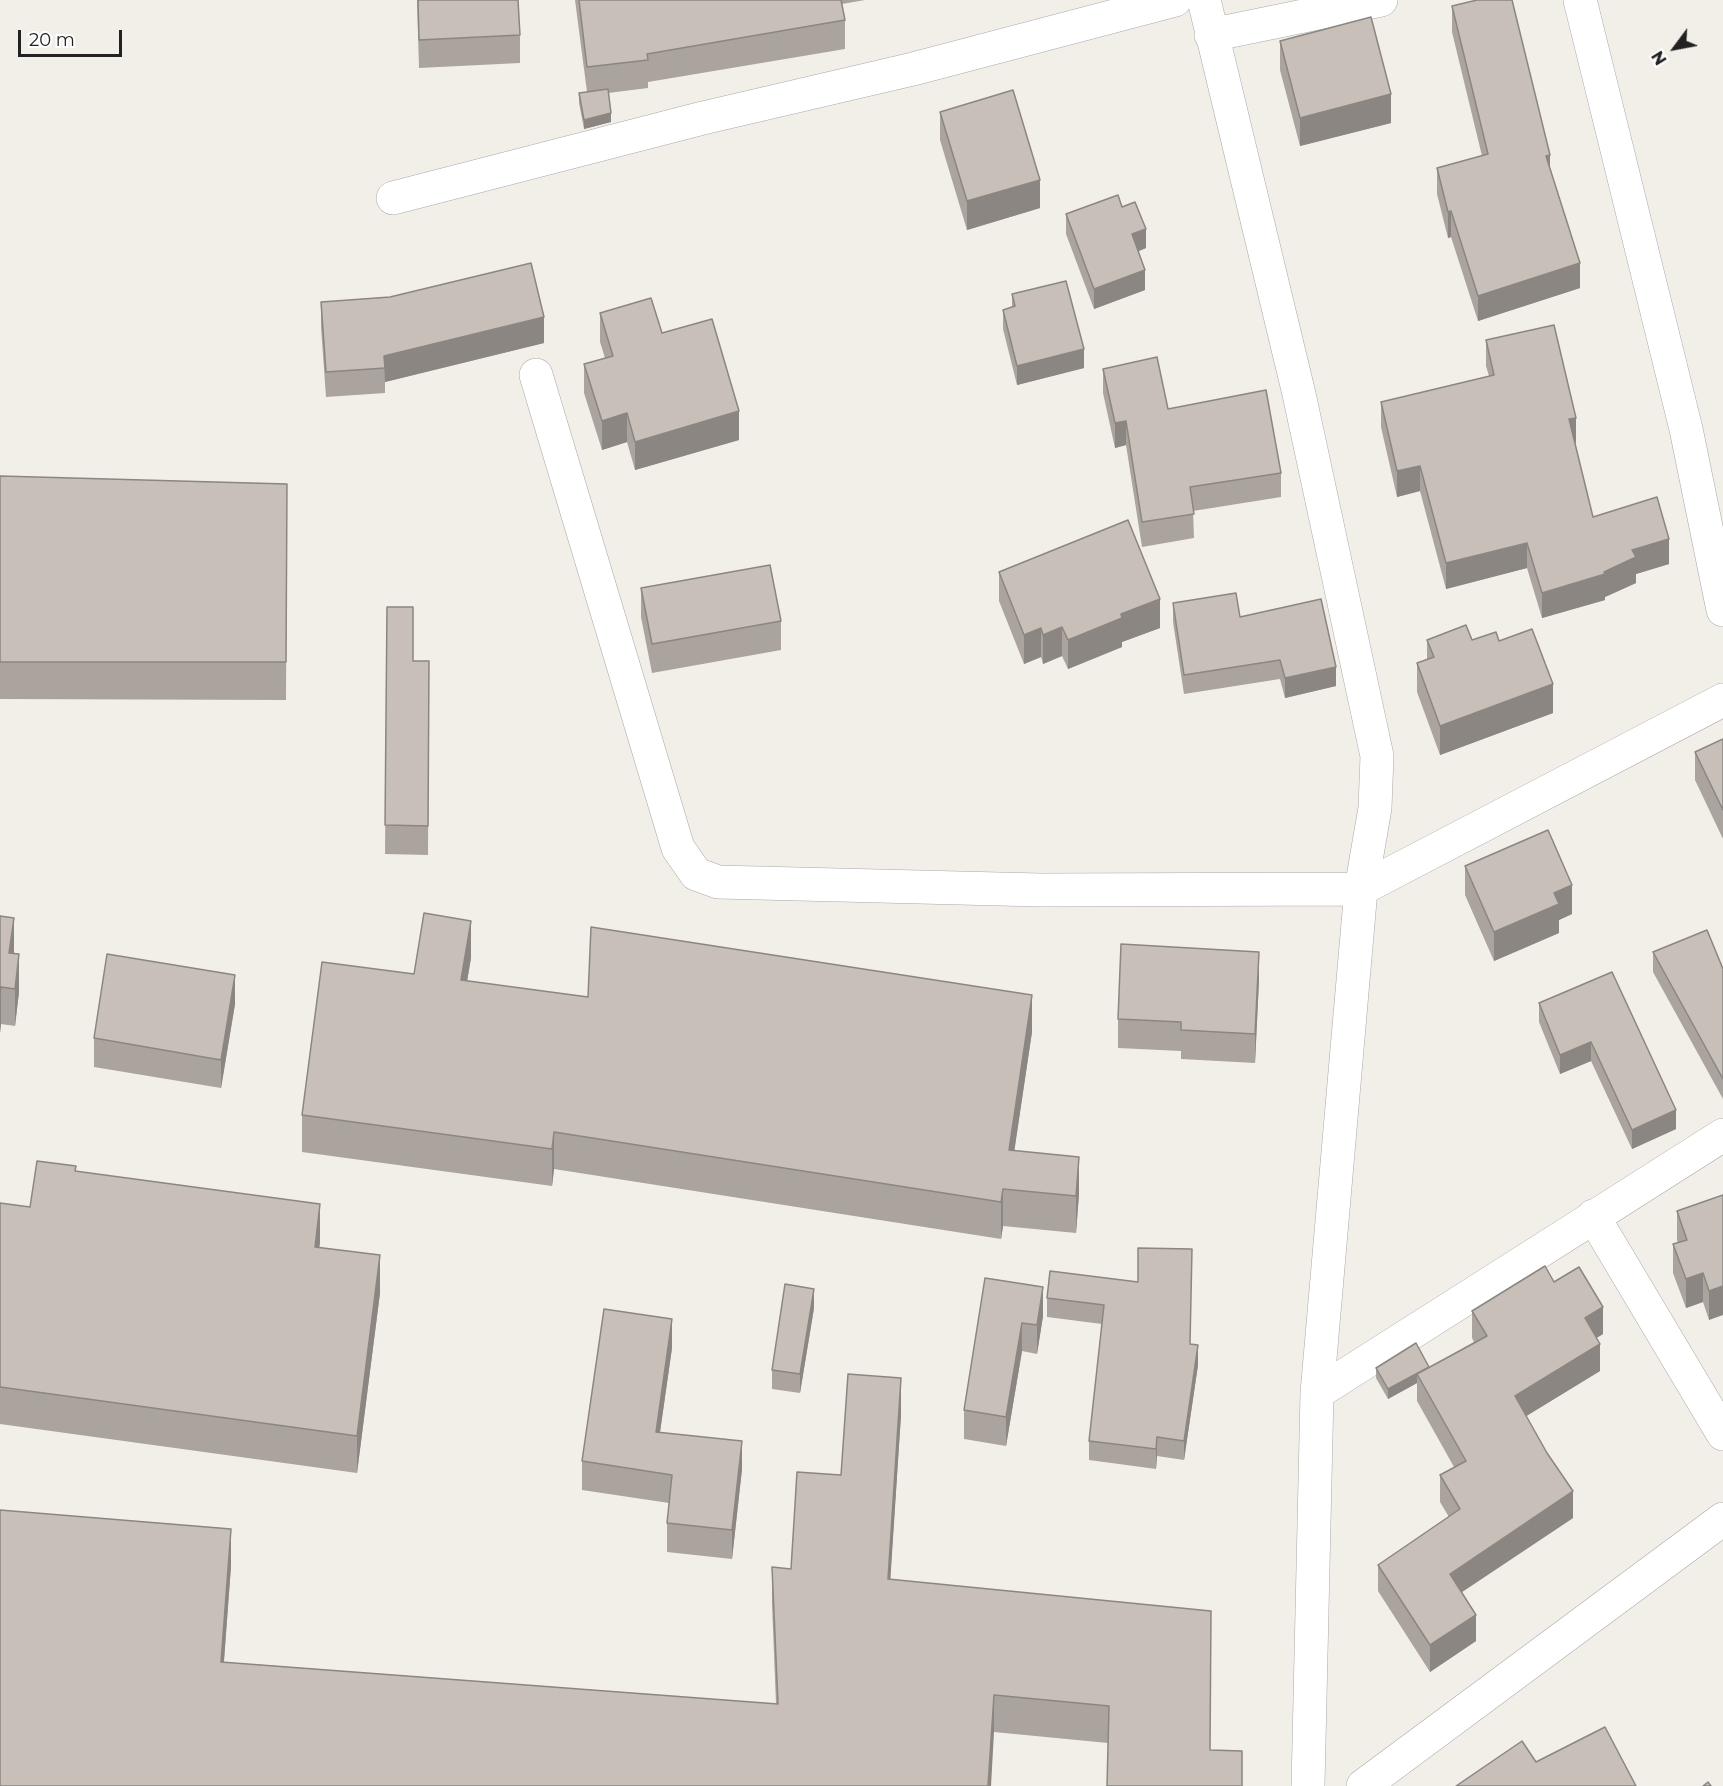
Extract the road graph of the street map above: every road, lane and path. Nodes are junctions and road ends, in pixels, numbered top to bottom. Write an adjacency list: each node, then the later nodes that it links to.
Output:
1 (1175, 0): 6 (street)
2 (1203, 0): 5 (street)
3 (1381, 0): 5 (street)
4 (1580, 0): 8 (street)
5 (1211, 35): 10 (street)
6 (393, 198)
7 (536, 375): 10 (street)
8 (1723, 610)
9 (1723, 700): 10 (street)
10 (1361, 889): 13 (street)
11 (1723, 1135): 12 (street)
12 (1593, 1216): 13 (street); 14 (street)
13 (1317, 1393): 16 (street)
14 (1723, 1434)
15 (1723, 1519): 17 (street)
16 (1308, 1786)
17 (1363, 1786)

